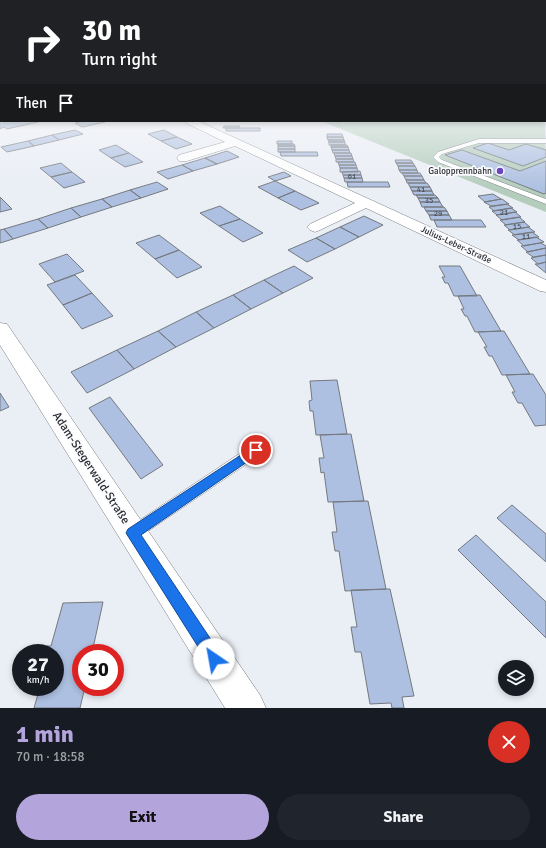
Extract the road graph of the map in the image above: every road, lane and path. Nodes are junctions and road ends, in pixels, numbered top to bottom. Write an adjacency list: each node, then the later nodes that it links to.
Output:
1 (197, 124): 3 (street, Julius-Leber-Straße)
2 (546, 141): 5 (lane)
3 (236, 142): 4 (street); 6 (street, Julius-Leber-Straße)
4 (183, 158)
5 (546, 202)
6 (366, 203): 7 (street); 8 (street, Julius-Leber-Straße)
7 (315, 227)
8 (546, 287)
9 (0, 329): 11 (street, Adam-Stegerwald-Straße)
10 (256, 450): 11 (lane)
11 (133, 533): 12 (street, Adam-Stegerwald-Straße)
12 (247, 708)

